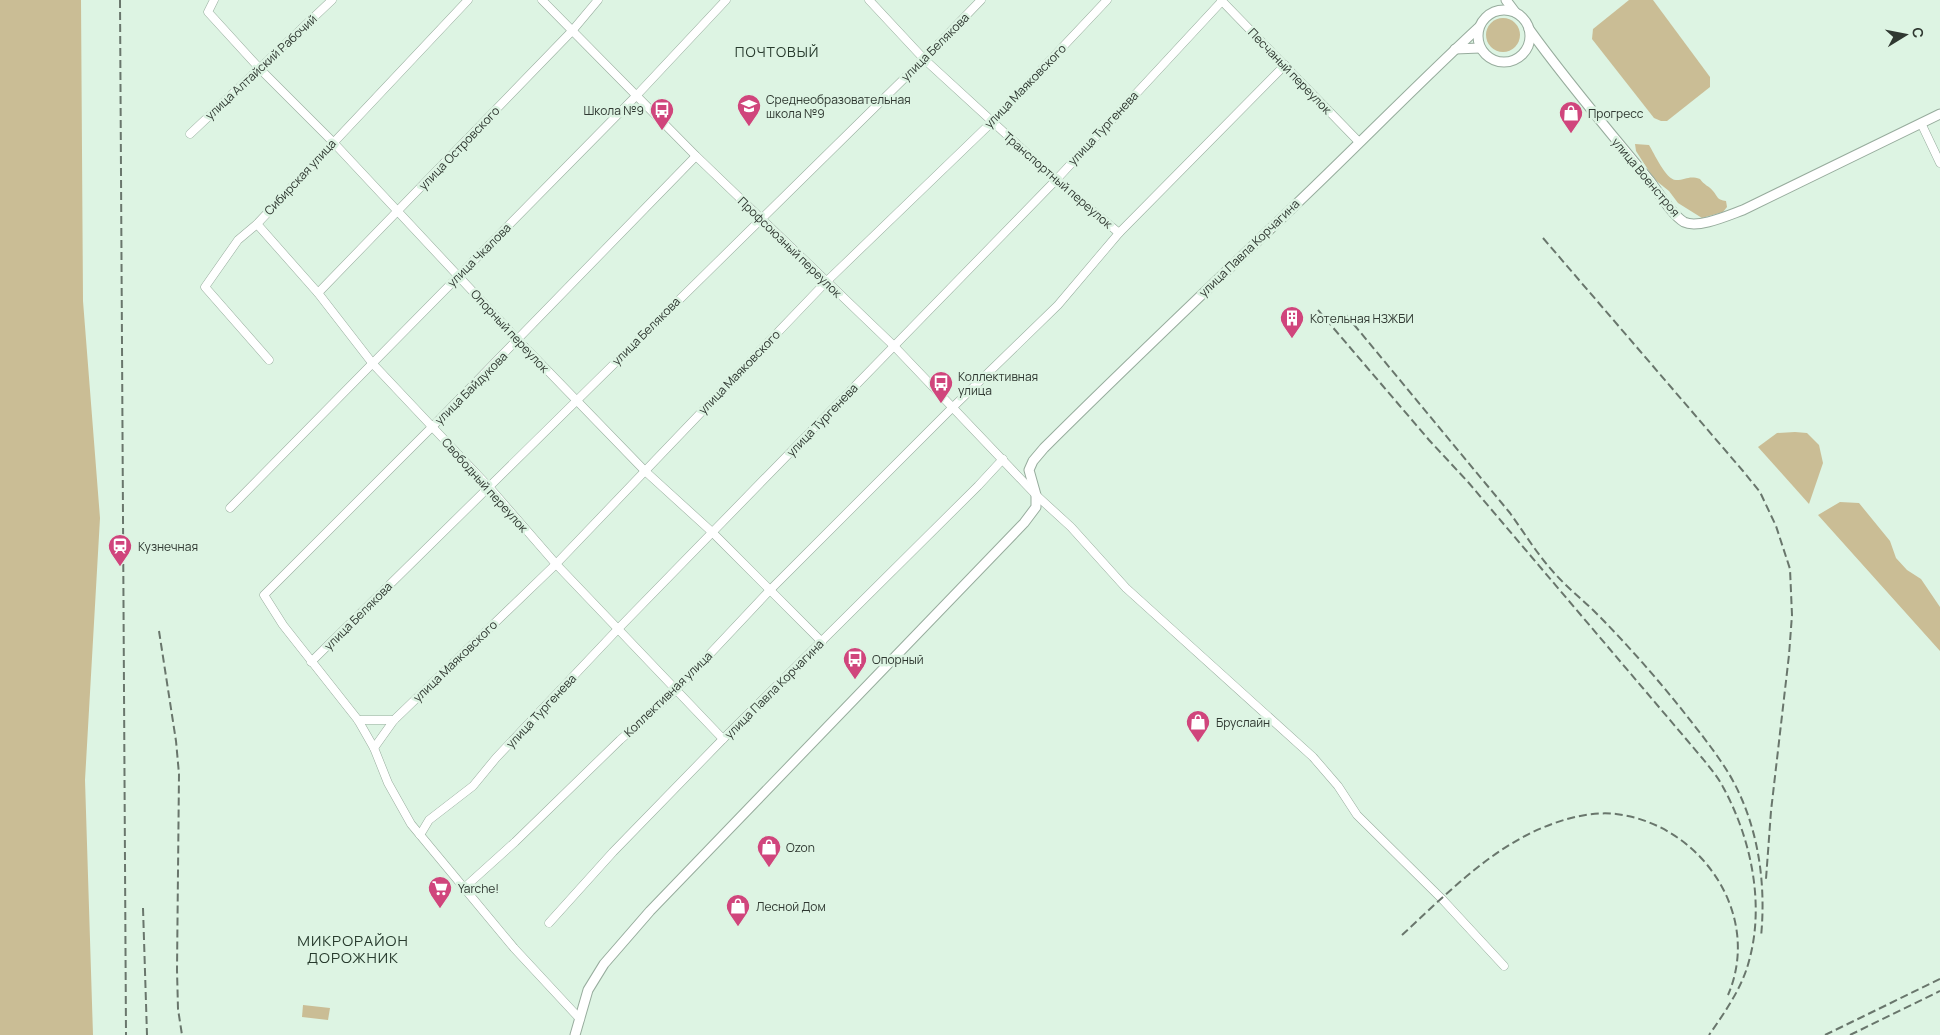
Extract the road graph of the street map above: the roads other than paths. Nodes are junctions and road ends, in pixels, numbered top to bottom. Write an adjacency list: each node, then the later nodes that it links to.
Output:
1 (214, 0): 24 (street, Опорный переулок)
2 (332, 0): 24 (street, улица Алтайский Рабочий)
3 (468, 0): 30 (street, Сибирская улица)
4 (542, 0): 17 (street, Профсоюзный переулок)
5 (598, 0): 17 (street, улица Островского)
6 (726, 0): 25 (street, улица Чкалова)
7 (869, 0): 22 (street, Транспортный переулок)
8 (981, 0): 22 (street, улица Белякова)
9 (1108, 0): 27 (street, улица Маяковского)
10 (1222, 0): 23 (street, Песчаный переулок); 34 (street, улица Тургенева)
11 (1497, 0): 13 (street)
12 (1506, 0): 14 (street)
13 (1492, 12): 14 (street); 15 (street)
14 (1516, 12): 16 (street)
15 (1478, 28): 19 (street); 20 (street, улица Павла Корчагина)
16 (1529, 29): 18 (street, улица Военстроя); 21 (street)
17 (572, 31): 25 (street, Профсоюзный переулок); 35 (street, улица Островского)
18 (1541, 45): 21 (street); 28 (street, улица Военстроя)
19 (1480, 48): 20 (street); 21 (street)
20 (1455, 49): 31 (street, улица Павла Корчагина)
21 (1522, 54)
22 (924, 59): 27 (street, Транспортный переулок); 36 (street, улица Белякова)
23 (1285, 65): 31 (street, Песчаный переулок); 38 (street, Коллективная улица)
24 (260, 69): 29 (street, улица Алтайский Рабочий); 30 (street, Опорный переулок)
25 (636, 96): 32 (street, Профсоюзный переулок); 39 (street, улица Чкалова)
26 (1940, 114): 28 (street)
27 (992, 122): 34 (street, Транспортный переулок); 40 (street, улица Маяковского)
28 (1921, 123): 33 (street)
29 (190, 134)
30 (333, 142): 35 (street, Опорный переулок); 37 (street, Сибирская улица)
31 (1359, 142): 52 (street, улица Павла Корчагина)
32 (696, 156): 36 (street, Профсоюзный переулок); 42 (street, улица Байдукова)
33 (1940, 163)
34 (1056, 180): 38 (street, Транспортный переулок); 43 (street, улица Тургенева)
35 (398, 211): 39 (street, Опорный переулок); 41 (street, улица Островского)
36 (760, 219): 40 (street, Профсоюзный переулок); 46 (street, улица Белякова)
37 (257, 224): 41 (street, Свободный переулок); 44 (street, Сибирская улица)
38 (1119, 233): 47 (street, Коллективная улица)
39 (458, 276): 42 (street, Опорный переулок); 45 (street, улица Чкалова)
40 (826, 282): 43 (street, Профсоюзный переулок); 50 (street, улица Маяковского)
41 (318, 292): 45 (street, Свободный переулок)
42 (518, 340): 46 (street, Опорный переулок); 48 (street, улица Байдукова)
43 (894, 346): 47 (street, Профсоюзный переулок); 54 (street, улица Тургенева)
44 (269, 360)
45 (373, 364): 48 (street, Свободный переулок); 53 (street, улица Чкалова)
46 (576, 400): 50 (street, Опорный переулок); 51 (street, улица Белякова)
47 (952, 408): 49 (street, Профсоюзный переулок); 56 (street, Коллективная улица)
48 (432, 427): 51 (street, Свободный переулок); 59 (street, улица Байдукова)
49 (1003, 459): 52 (street, Профсоюзный переулок); 58 (street, улица Павла Корчагина)
50 (645, 471): 54 (street, Опорный переулок); 55 (street, улица Маяковского)
51 (489, 487): 55 (street, Свободный переулок); 59 (street, улица Белякова)
52 (1036, 495): 68 (street, Профсоюзный переулок); 69 (street)
53 (230, 508)
54 (712, 532): 56 (street, Опорный переулок); 57 (street, улица Тургенева)
55 (556, 564): 57 (street, Свободный переулок); 62 (street, улица Маяковского)
56 (770, 590): 58 (street, Опорный переулок); 60 (street, Коллективная улица)
57 (617, 630): 60 (street, Свободный переулок); 65 (street, улица Тургенева)
58 (822, 642): 63 (street, улица Павла Корчагина)
59 (311, 662): 61 (street)
60 (675, 691): 63 (street, Свободный переулок); 66 (street, Коллективная улица)
61 (358, 720): 62 (street); 64 (street)
62 (394, 720): 64 (street, улица Маяковского)
63 (723, 739): 67 (street, улица Павла Корчагина)
64 (374, 748): 65 (street)
65 (420, 835): 66 (street)
66 (464, 888): 69 (street)
67 (549, 923)
68 (1504, 966)
69 (580, 1019): 70 (street)
70 (575, 1035)

